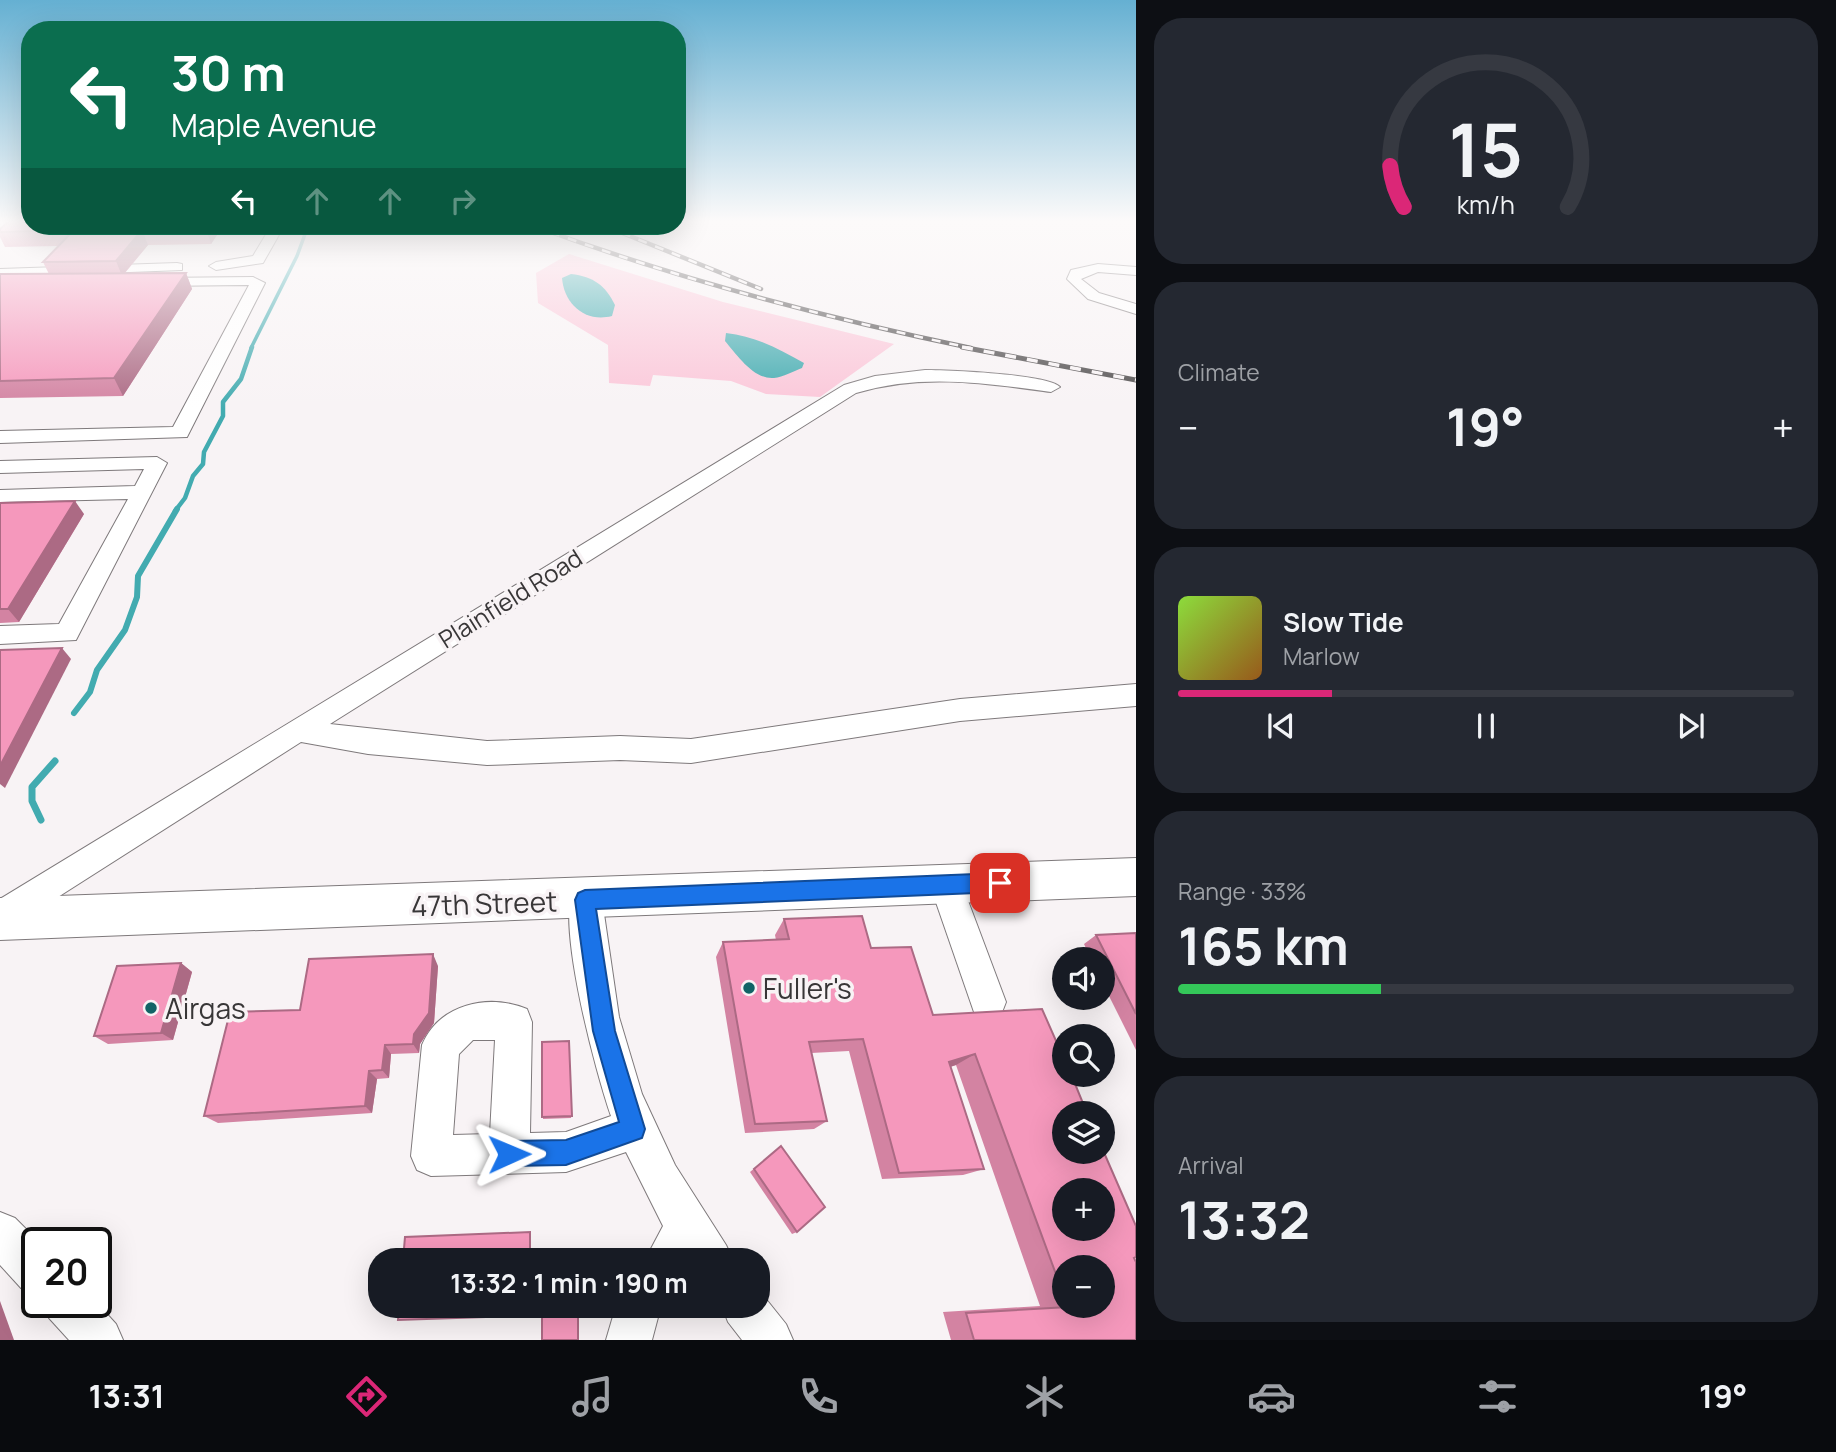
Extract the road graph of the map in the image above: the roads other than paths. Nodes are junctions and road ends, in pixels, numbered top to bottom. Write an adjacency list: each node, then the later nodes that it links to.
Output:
1 (93, 284): 4 (street)
2 (258, 284): 7 (street)
3 (1077, 284): 5 (lane)
4 (0, 285)
5 (1136, 309)
6 (1051, 387): 15 (street, Plainfield Road)
7 (0, 437)
8 (89, 465): 9 (lane); 10 (lane); 11 (street)
9 (0, 467)
10 (142, 492): 11 (lane); 13 (street)
11 (71, 494): 12 (lane)
12 (0, 496)
13 (0, 635)
14 (1136, 695): 15 (lane)
15 (297, 730): 19 (street, Plainfield Road)
16 (1136, 877): 17 (main road, 47th Street)
17 (946, 885): 18 (main road, 47th Street); 20 (street)
18 (585, 900): 19 (main road, 47th Street); 21 (street)
19 (0, 919)
20 (988, 1002)
21 (633, 1129): 22 (street); 24 (street)
22 (509, 1154)
23 (0, 1233): 25 (street)
24 (688, 1248)
25 (21, 1255)
26 (80, 1318): 29 (street)
27 (635, 1318): 30 (street)
28 (753, 1318): 31 (street)
29 (100, 1340)
30 (629, 1340)
31 (770, 1340)

